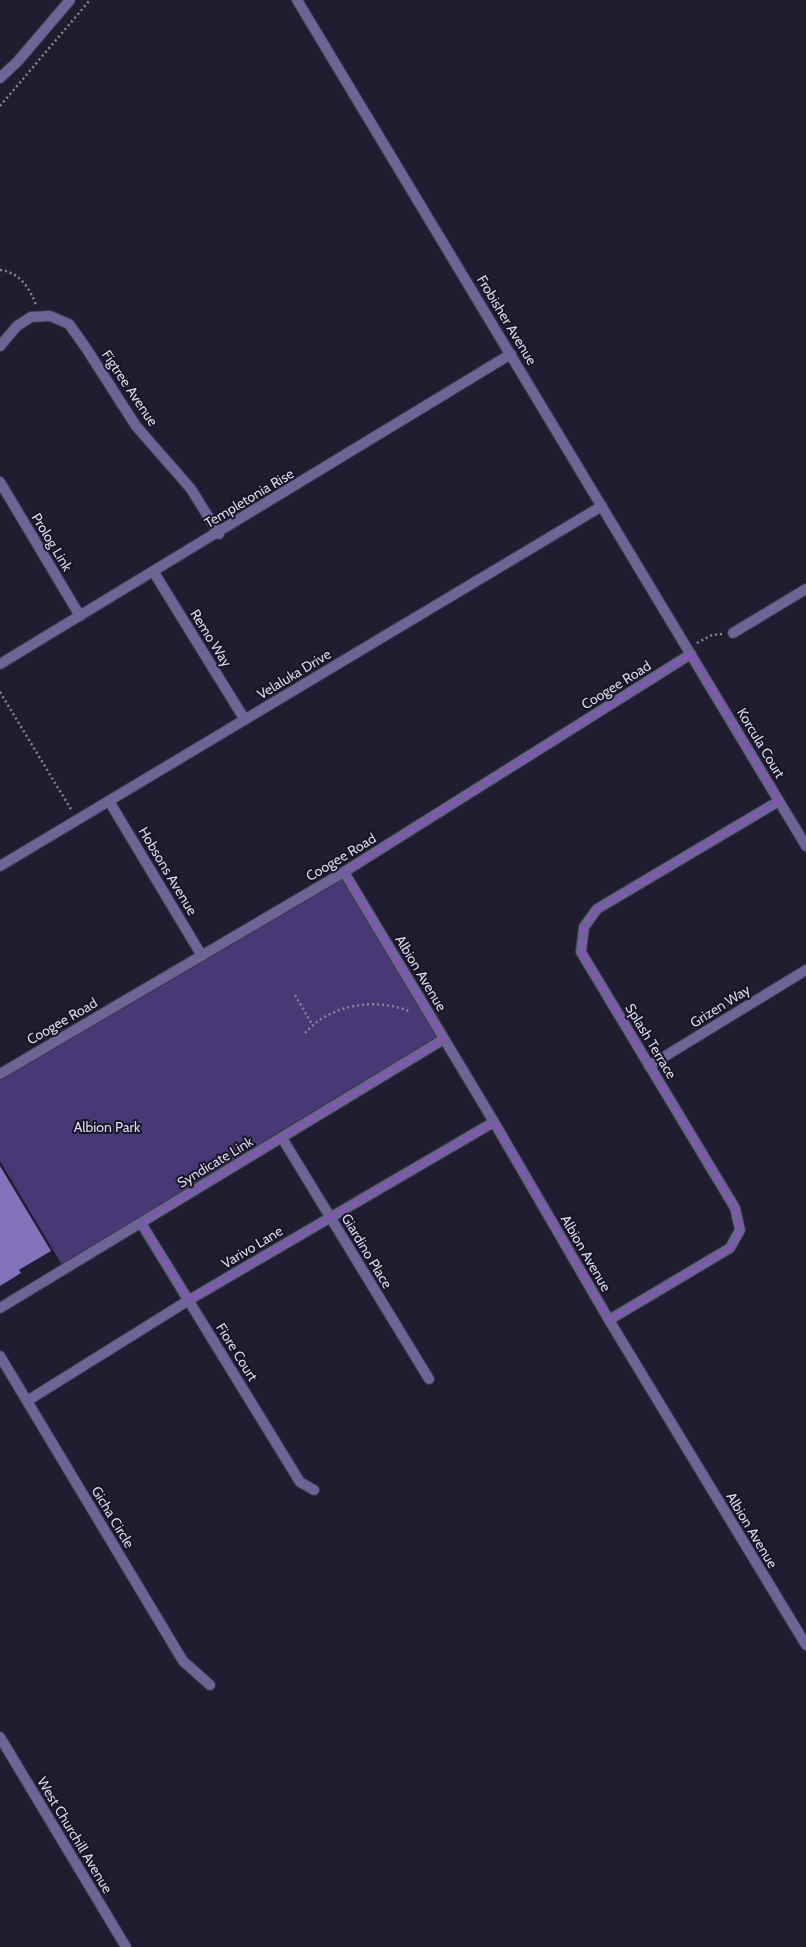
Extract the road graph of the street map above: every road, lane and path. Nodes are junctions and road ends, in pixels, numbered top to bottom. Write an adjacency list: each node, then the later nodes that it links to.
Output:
1 (70, 0): 4 (street)
2 (90, 0): 5 (path)
3 (297, 0): 9 (street, Frobisher Avenue)
4 (0, 78)
5 (0, 106)
6 (0, 270): 7 (path)
7 (39, 315): 8 (street); 12 (street, Figtree Avenue)
8 (0, 346)
9 (511, 354): 11 (street, Frobisher Avenue); 12 (street, Templetonia Rise)
10 (0, 482): 15 (street, Prolog Link)
11 (602, 506): 17 (street, Frobisher Avenue); 20 (street, Velaluka Drive)
12 (218, 534): 13 (street, Templetonia Rise)
13 (153, 571): 15 (street, Templetonia Rise); 20 (street, Remo Way)
14 (806, 589): 16 (street)
15 (80, 616): 18 (street, Templetonia Rise)
16 (733, 633): 17 (path)
17 (689, 651): 22 (street, Korcula Court); 26 (street, Coogee Road)
18 (0, 664)
19 (0, 692): 23 (path)
20 (245, 720): 21 (street, Velaluka Drive)
21 (109, 801): 23 (street, Velaluka Drive); 27 (street, Hobsons Avenue)
22 (779, 802): 24 (street, Korcula Court); 34 (street, Splash Terrace)
23 (77, 820): 25 (street, Velaluka Drive)
24 (806, 846)
25 (0, 866)
26 (344, 872): 27 (street, Coogee Road); 33 (street, Albion Avenue)
27 (202, 956): 35 (street, Coogee Road)
28 (806, 970): 34 (street, Grizen Way)
29 (295, 995): 31 (path)
30 (411, 1012): 31 (path)
31 (313, 1026): 32 (path)
32 (305, 1033)
33 (444, 1039): 36 (street, Albion Avenue); 37 (street, Syndicate Link)
34 (649, 1066): 42 (street, Splash Terrace)
35 (0, 1074)
36 (494, 1122): 38 (street, Varivo Lane); 42 (street, Albion Avenue)
37 (282, 1138): 38 (street, Giardino Place); 39 (street, Syndicate Link)
38 (330, 1217): 40 (street, Varivo Lane); 44 (street, Giardino Place)
39 (141, 1223): 40 (street, Fiore Court); 41 (street, Syndicate Link)
40 (189, 1300): 45 (street, Varivo Lane); 46 (street, Fiore Court)
41 (0, 1308)
42 (609, 1320): 47 (street, Albion Avenue)
43 (0, 1356): 45 (street, Gicha Circle)
44 (429, 1379)
45 (27, 1401): 48 (street, Gicha Circle)
46 (314, 1490)
47 (806, 1645)
48 (210, 1685)
49 (0, 1737): 50 (street, West Churchill Avenue)
50 (126, 1947)

